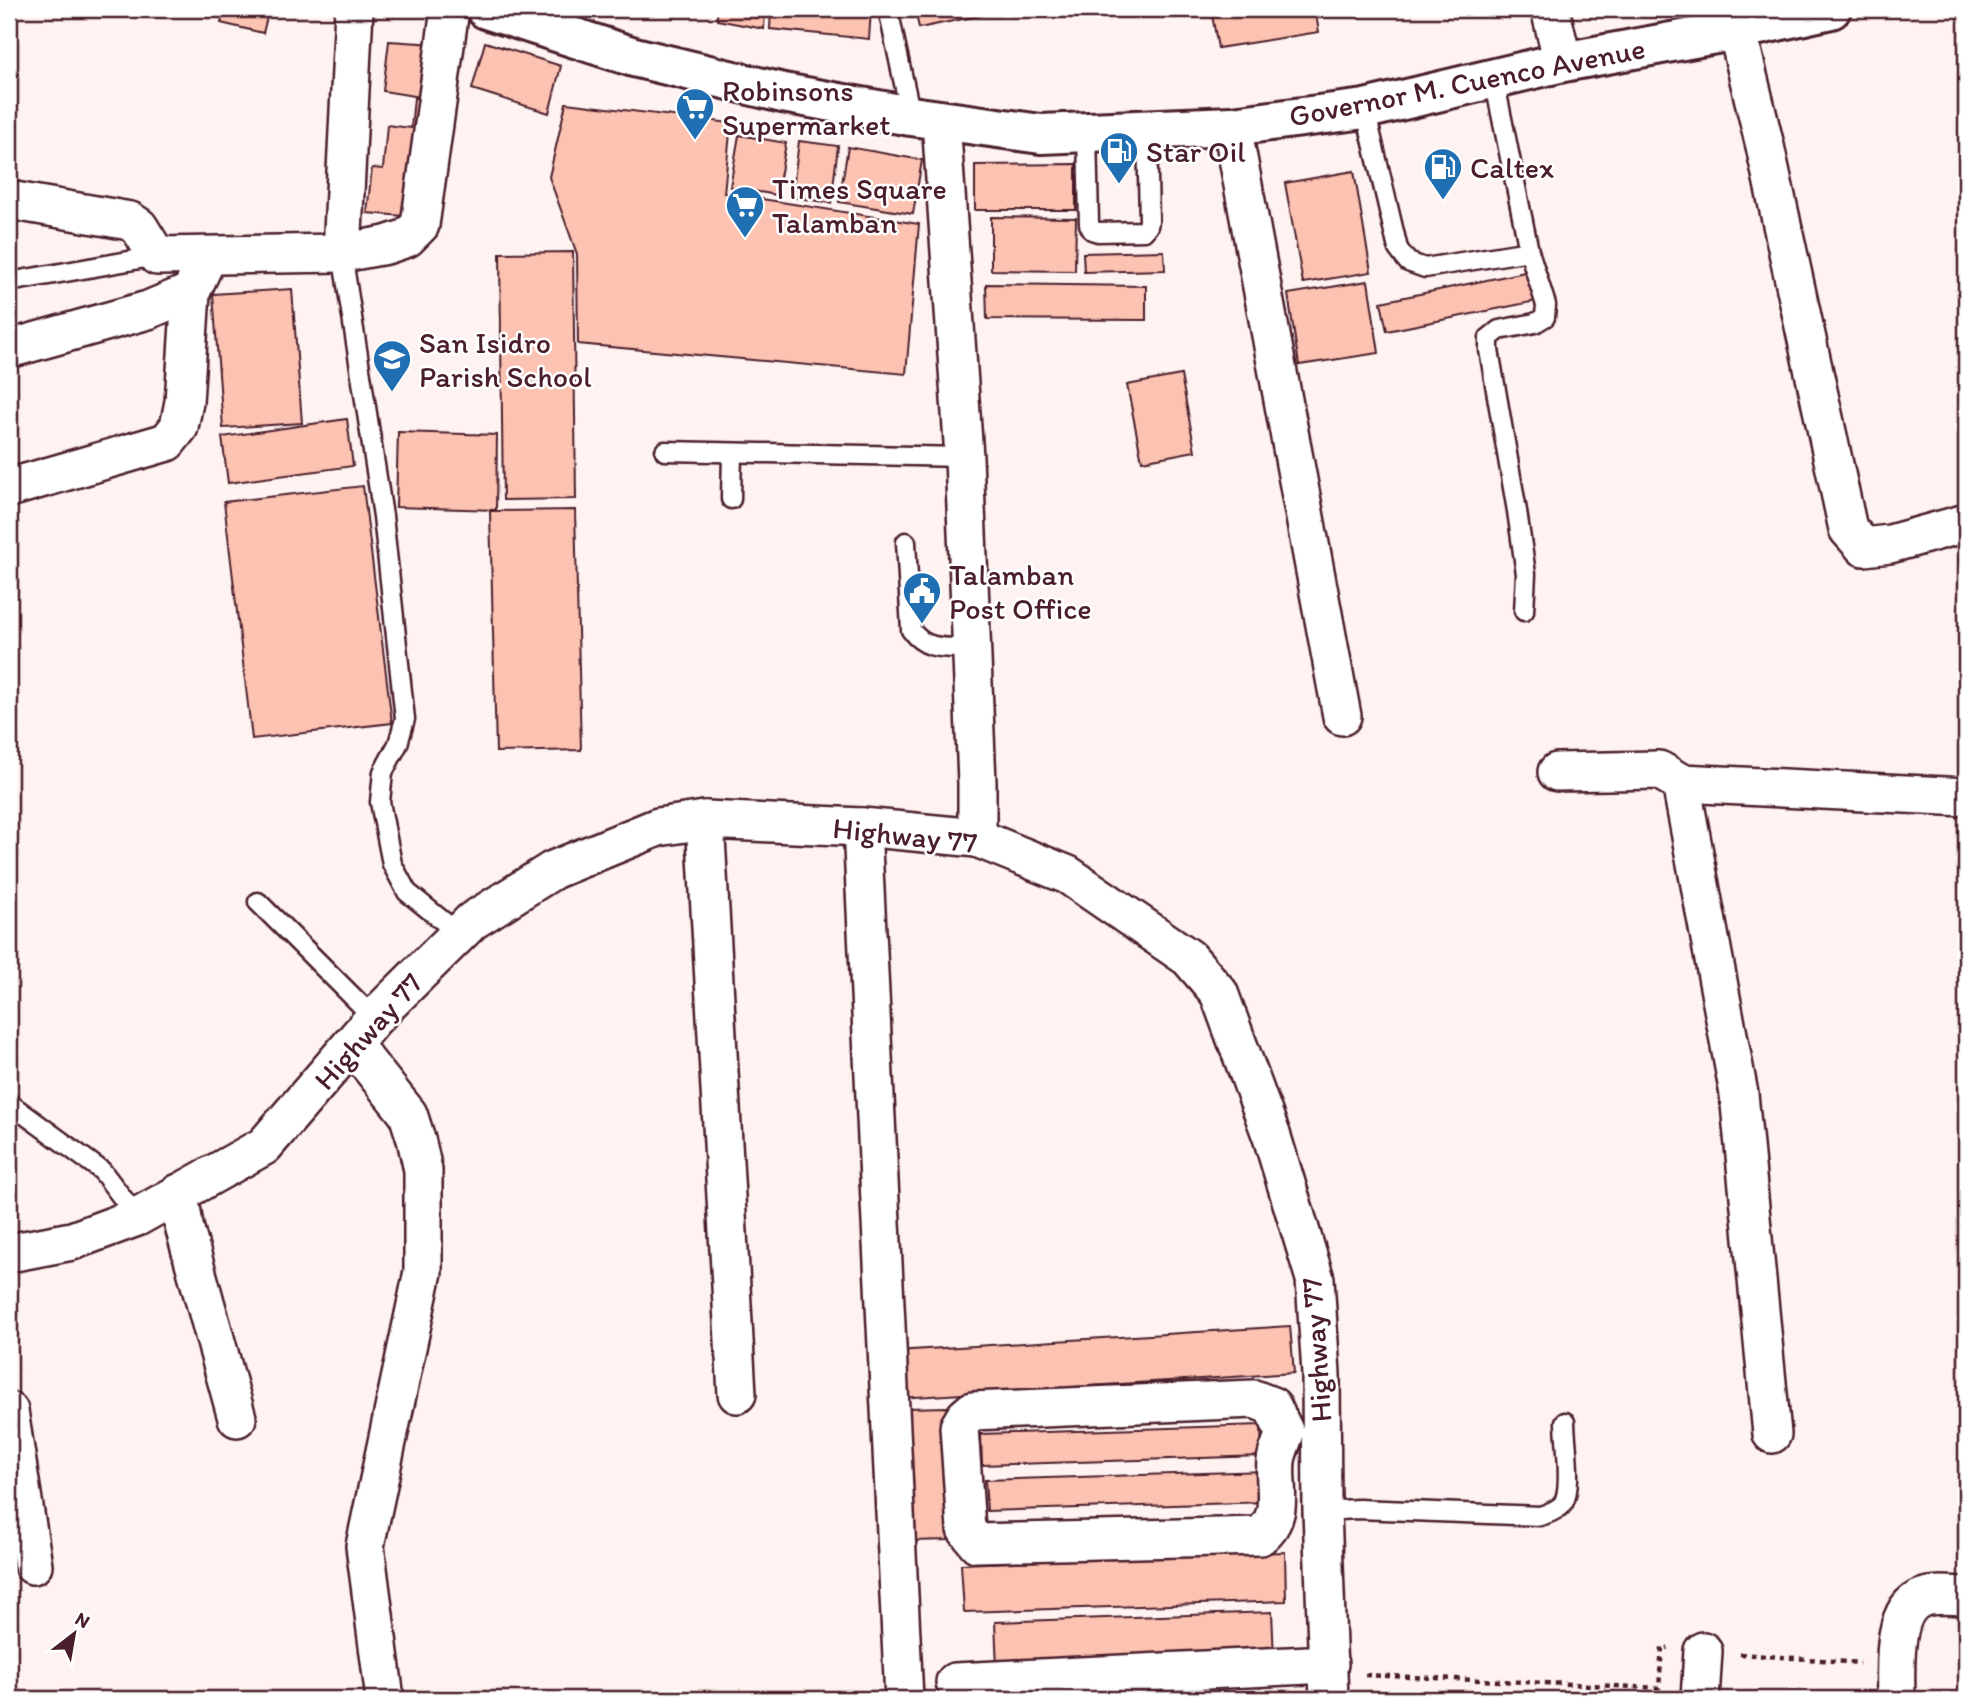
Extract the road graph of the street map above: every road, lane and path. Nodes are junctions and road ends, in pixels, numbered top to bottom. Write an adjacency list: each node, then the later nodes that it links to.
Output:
1 (354, 9): 17 (street)
2 (450, 9): 17 (street)
3 (486, 9): 11 (main road, Governor M. Cuenco Avenue)
4 (888, 9): 11 (lane)
5 (1550, 9): 8 (street)
6 (1830, 9): 7 (main road, Governor M. Cuenco Avenue)
7 (1737, 30): 8 (main road, Governor M. Cuenco Avenue); 28 (street)
8 (1563, 62): 9 (main road, Governor M. Cuenco Avenue)
9 (1494, 79): 10 (main road, Governor M. Cuenco Avenue); 16 (lane)
10 (1365, 109): 12 (main road, Governor M. Cuenco Avenue); 16 (lane)
11 (926, 118): 14 (main road, Governor M. Cuenco Avenue); 25 (street)
12 (1231, 126): 13 (main road, Governor M. Cuenco Avenue); 32 (street)
13 (1147, 130): 14 (main road, Governor M. Cuenco Avenue); 14 (lane)
14 (1087, 132)
15 (9, 200): 18 (street)
16 (1529, 251): 30 (lane)
17 (342, 253): 19 (street); 40 (lane)
18 (158, 256): 19 (street); 20 (lane)
19 (208, 256): 21 (street)
20 (9, 282)
21 (191, 292): 22 (street); 26 (street)
22 (9, 349)
23 (665, 452): 24 (lane)
24 (732, 453): 25 (lane); 27 (lane)
25 (964, 457): 31 (street)
26 (9, 488)
27 (731, 499)
28 (1966, 523)
29 (906, 542): 31 (lane)
30 (1524, 611)
31 (972, 648): 38 (street)
32 (1342, 716)
33 (1557, 772): 34 (street)
34 (1681, 783): 35 (street); 52 (street)
35 (1965, 804)
36 (705, 820): 37 (street, Highway 77); 40 (street, Highway 77); 46 (street)
37 (862, 827): 38 (street, Highway 77); 61 (street)
38 (977, 838): 50 (street, Highway 77)
39 (258, 902): 41 (lane)
40 (459, 934): 41 (street, Highway 77)
41 (363, 1031): 43 (street, Highway 77); 60 (street)
42 (9, 1103): 44 (lane)
43 (179, 1194): 44 (street, Highway 77); 48 (street)
44 (137, 1217): 45 (street, Highway 77)
45 (9, 1253)
46 (737, 1394)
47 (9, 1411): 54 (street)
48 (237, 1418)
49 (1565, 1422): 53 (lane)
50 (1323, 1431): 51 (street); 53 (street, Highway 77)
51 (1285, 1433): 51 (street)
52 (1772, 1434)
53 (1322, 1511): 57 (street, Highway 77)
54 (33, 1565)
55 (1966, 1596): 59 (street)
56 (1703, 1651): 57 (path); 59 (path); 62 (street)
57 (1329, 1679): 58 (street)
58 (955, 1682)
59 (1896, 1682)
60 (385, 1699)
61 (904, 1699)
62 (1700, 1699)

